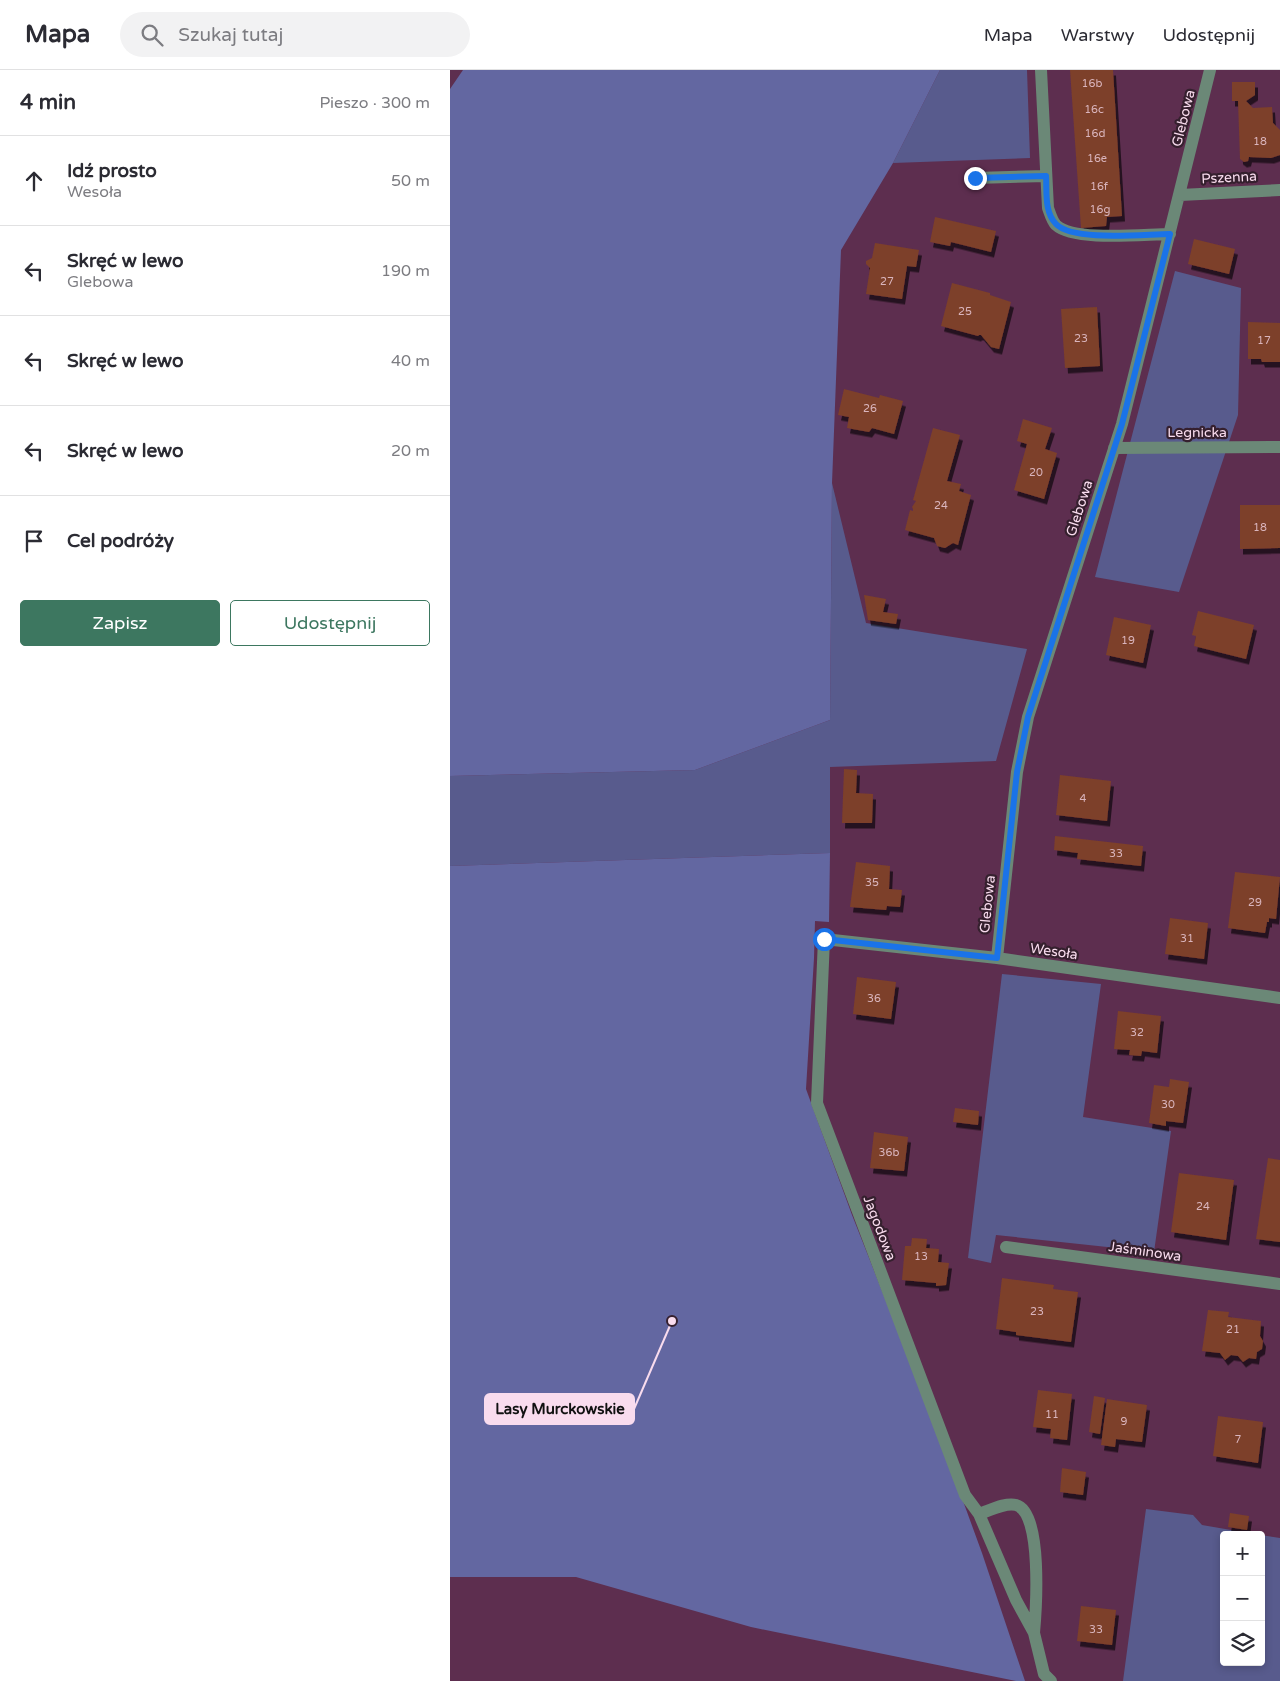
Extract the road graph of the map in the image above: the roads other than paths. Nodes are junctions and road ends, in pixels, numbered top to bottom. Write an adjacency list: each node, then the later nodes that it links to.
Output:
1 (1041, 70): 3 (street)
2 (1210, 70): 6 (street, Glebowa)
3 (1046, 176): 4 (street); 7 (street)
4 (975, 178)
5 (1280, 190): 6 (street, Pszenna)
6 (1180, 195): 7 (street, Glebowa)
7 (1170, 234): 9 (street, Glebowa)
8 (1280, 446): 9 (street, Legnicka)
9 (1114, 448): 11 (street, Glebowa)
10 (824, 939): 11 (street, Wesoła); 15 (street, Jagodowa)
11 (997, 958): 12 (street, Wesoła)
12 (1280, 998)
13 (1006, 1247): 14 (street, Jaśminowa)
14 (1280, 1284)
15 (979, 1514): 16 (street, Jagodowa); 16 (street, Jagodowa)
16 (1034, 1633): 17 (street, Jagodowa)
17 (1051, 1681)

